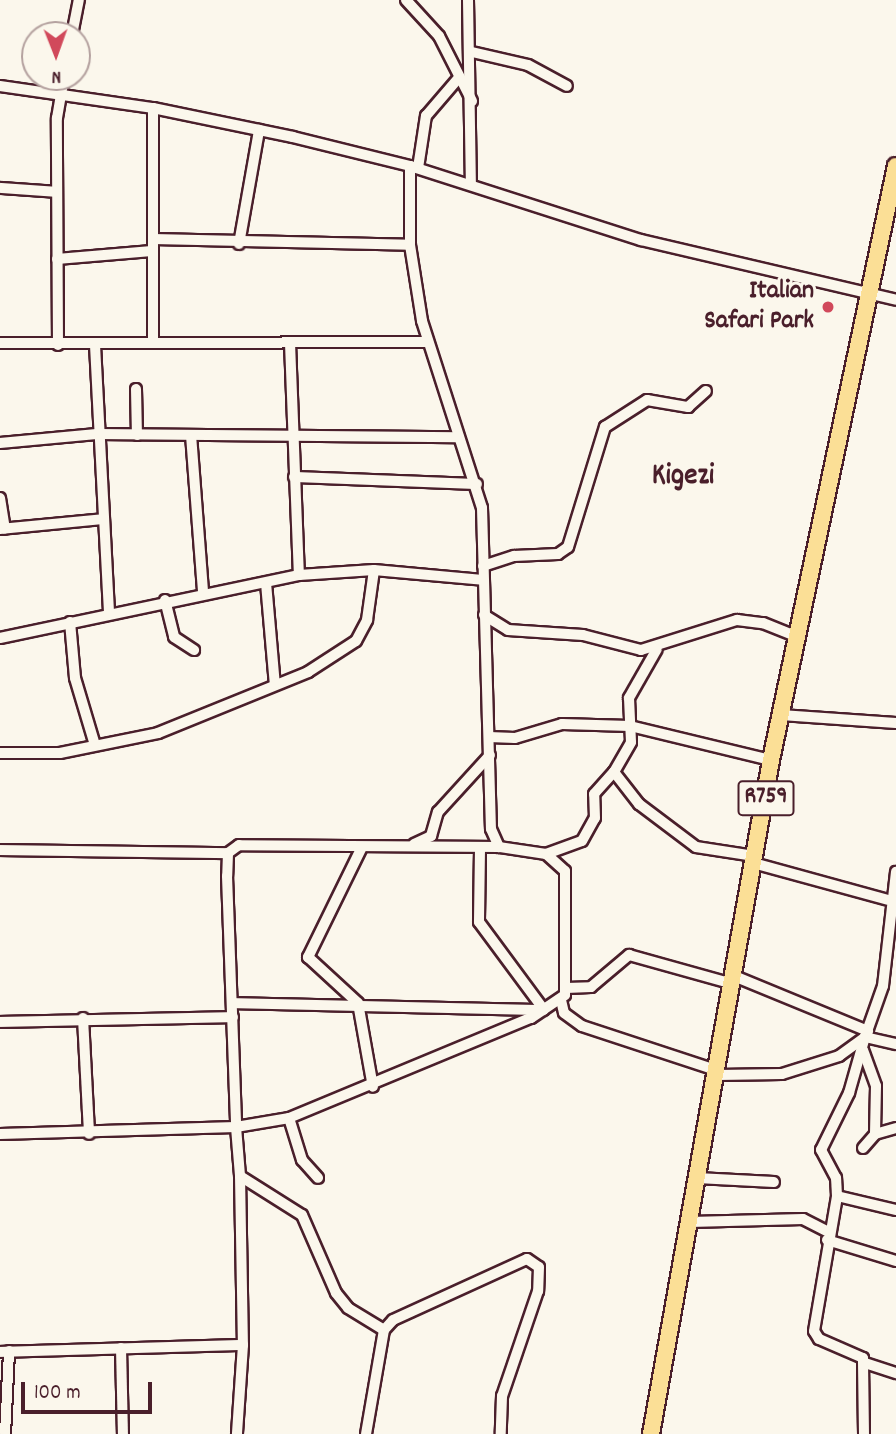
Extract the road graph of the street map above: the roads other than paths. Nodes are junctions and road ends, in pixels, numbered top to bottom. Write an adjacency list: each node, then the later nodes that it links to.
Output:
1 (79, 0): 4 (street)
2 (406, 0): 6 (street)
3 (468, 0): 5 (street)
4 (75, 21)
5 (472, 52): 8 (street); 10 (street)
6 (457, 80): 10 (street); 14 (street)
7 (0, 86): 9 (street)
8 (567, 86)
9 (61, 93): 11 (street); 17 (street)
10 (473, 102): 15 (street)
11 (153, 108): 12 (street); 19 (street)
12 (259, 130): 14 (street); 18 (street)
13 (896, 166): 22 (main road, R759)
14 (414, 167): 15 (street); 20 (street)
15 (471, 184): 22 (street)
16 (0, 188): 17 (street)
17 (57, 192): 21 (street)
18 (239, 244): 19 (street); 20 (street)
19 (152, 245): 21 (street); 24 (street)
20 (410, 245): 25 (street)
21 (57, 259): 28 (street)
22 (869, 295): 23 (street); 53 (main road, R759)
23 (896, 300)
24 (153, 341): 27 (street); 29 (street)
25 (428, 342): 27 (street); 36 (street)
26 (0, 343): 28 (street)
27 (290, 343): 35 (street)
28 (58, 345): 29 (street)
29 (95, 345): 32 (street)
30 (136, 389): 33 (street)
31 (706, 391): 43 (street)
32 (97, 434): 33 (street); 37 (street); 41 (street)
33 (137, 435): 34 (street)
34 (191, 435): 35 (street); 48 (street)
35 (293, 435): 36 (street); 38 (street)
36 (459, 437): 39 (street)
37 (0, 443)
38 (294, 477): 39 (street); 45 (street)
39 (477, 484): 43 (street)
40 (0, 498): 42 (street)
41 (103, 519): 42 (street); 50 (street)
42 (2, 529)
43 (483, 566): 46 (street)
44 (374, 570): 45 (street); 46 (street); 57 (street)
45 (299, 575): 47 (street)
46 (484, 580): 51 (street)
47 (266, 583): 48 (street); 57 (street)
48 (203, 592): 49 (street)
49 (165, 600): 50 (street); 56 (street)
50 (109, 611): 52 (street)
51 (484, 615): 55 (street); 61 (street)
52 (70, 622): 54 (street); 62 (street)
53 (797, 637): 55 (street); 58 (main road, R759)
54 (0, 638)
55 (657, 649): 60 (street)
56 (194, 650)
57 (275, 685): 62 (street)
58 (781, 715): 59 (street); 65 (main road, R759)
59 (896, 723)
60 (630, 726): 61 (street); 65 (street); 66 (street)
61 (489, 737): 64 (street)
62 (95, 745): 63 (street)
63 (0, 753)
64 (490, 755): 67 (street); 69 (street)
65 (771, 760): 74 (main road, R759)
66 (614, 772): 73 (street); 74 (street)
67 (410, 846): 68 (street); 70 (street)
68 (362, 847): 72 (street); 82 (street)
69 (499, 847): 70 (street); 73 (street)
70 (480, 849): 83 (street)
71 (0, 850): 72 (street)
72 (228, 853): 81 (street)
73 (546, 854): 79 (street)
74 (754, 860): 76 (street); 78 (main road, R759)
75 (896, 878): 76 (street)
76 (888, 900): 77 (street)
77 (891, 964): 87 (street)
78 (734, 980): 79 (street); 87 (street); 90 (main road, R759)
79 (566, 988): 80 (street)
80 (561, 1000): 83 (street); 90 (street)
81 (233, 1003): 82 (street); 84 (street)
82 (358, 1003): 83 (street); 91 (street)
83 (544, 1010): 91 (street)
84 (233, 1017): 85 (street); 93 (street)
85 (83, 1018): 86 (street); 96 (street)
86 (0, 1021)
87 (866, 1034): 88 (street); 89 (street); 90 (street)
88 (896, 1044)
89 (862, 1049): 97 (street); 103 (street)
90 (718, 1073): 101 (main road, R759)
91 (373, 1087): 92 (street)
92 (289, 1118): 93 (street); 100 (street)
93 (236, 1127): 96 (street); 99 (street)
94 (896, 1129): 97 (street)
95 (0, 1134): 96 (street)
96 (89, 1134)
97 (875, 1134): 98 (street)
98 (863, 1148)
99 (240, 1176): 108 (street); 109 (street)
100 (318, 1178)
101 (697, 1178): 102 (street); 105 (main road, R759)
102 (774, 1182)
103 (837, 1196): 104 (street); 106 (street)
104 (896, 1210)
105 (690, 1222): 106 (street); 119 (main road, R759)
106 (827, 1236): 107 (street); 112 (street)
107 (896, 1261)
108 (384, 1330): 117 (street); 118 (street)
109 (243, 1345): 110 (street); 116 (street)
110 (121, 1348): 111 (street); 115 (street)
111 (4, 1351): 114 (street)
112 (865, 1363): 113 (street); 120 (street)
113 (896, 1373)
114 (5, 1434)
115 (123, 1434)
116 (237, 1434)
117 (366, 1434)
118 (501, 1434)
119 (651, 1434)
120 (864, 1434)

